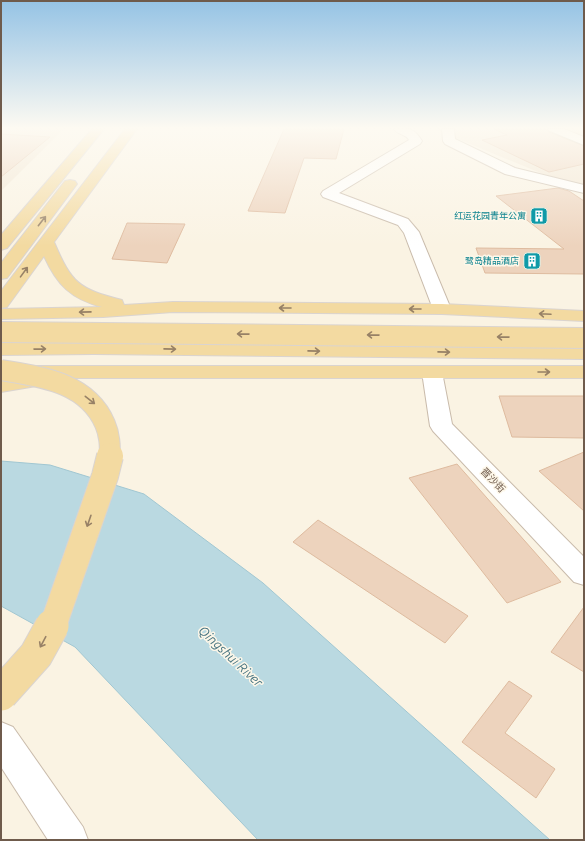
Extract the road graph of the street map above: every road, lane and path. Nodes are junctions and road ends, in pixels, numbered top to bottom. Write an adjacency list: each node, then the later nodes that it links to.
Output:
1 (49, 168): 7 (main road)
2 (65, 168): 10 (main road)
3 (83, 168): 11 (main road, one-way to 3)
4 (101, 168): 9 (main road)
5 (371, 168): 14 (street)
6 (504, 168): 8 (street)
7 (32, 188)
8 (584, 189)
9 (46, 242): 12 (main road, one-way to 9); 13 (main road)
10 (1, 245)
11 (1, 274)
12 (1, 303)
13 (173, 307): 14 (main road, one-way to 13); 15 (main road, one-way to 15)
14 (442, 309): 16 (main road, one-way to 14)
15 (1, 314)
16 (584, 316)
17 (1, 332): 18 (main road, one-way to 17, bridge)
18 (584, 338)
19 (1, 349): 20 (main road, one-way to 20)
20 (584, 353)
21 (1, 371): 24 (main road); 27 (main road, one-way to 27, bridge)
22 (432, 372): 23 (main road, one-way to 23); 24 (main road); 26 (street, 晋沙街)
23 (584, 372)
24 (122, 373): 25 (main road)
25 (1, 386)
26 (584, 574)
27 (1, 694)
28 (1, 738): 29 (street)
29 (70, 840)

